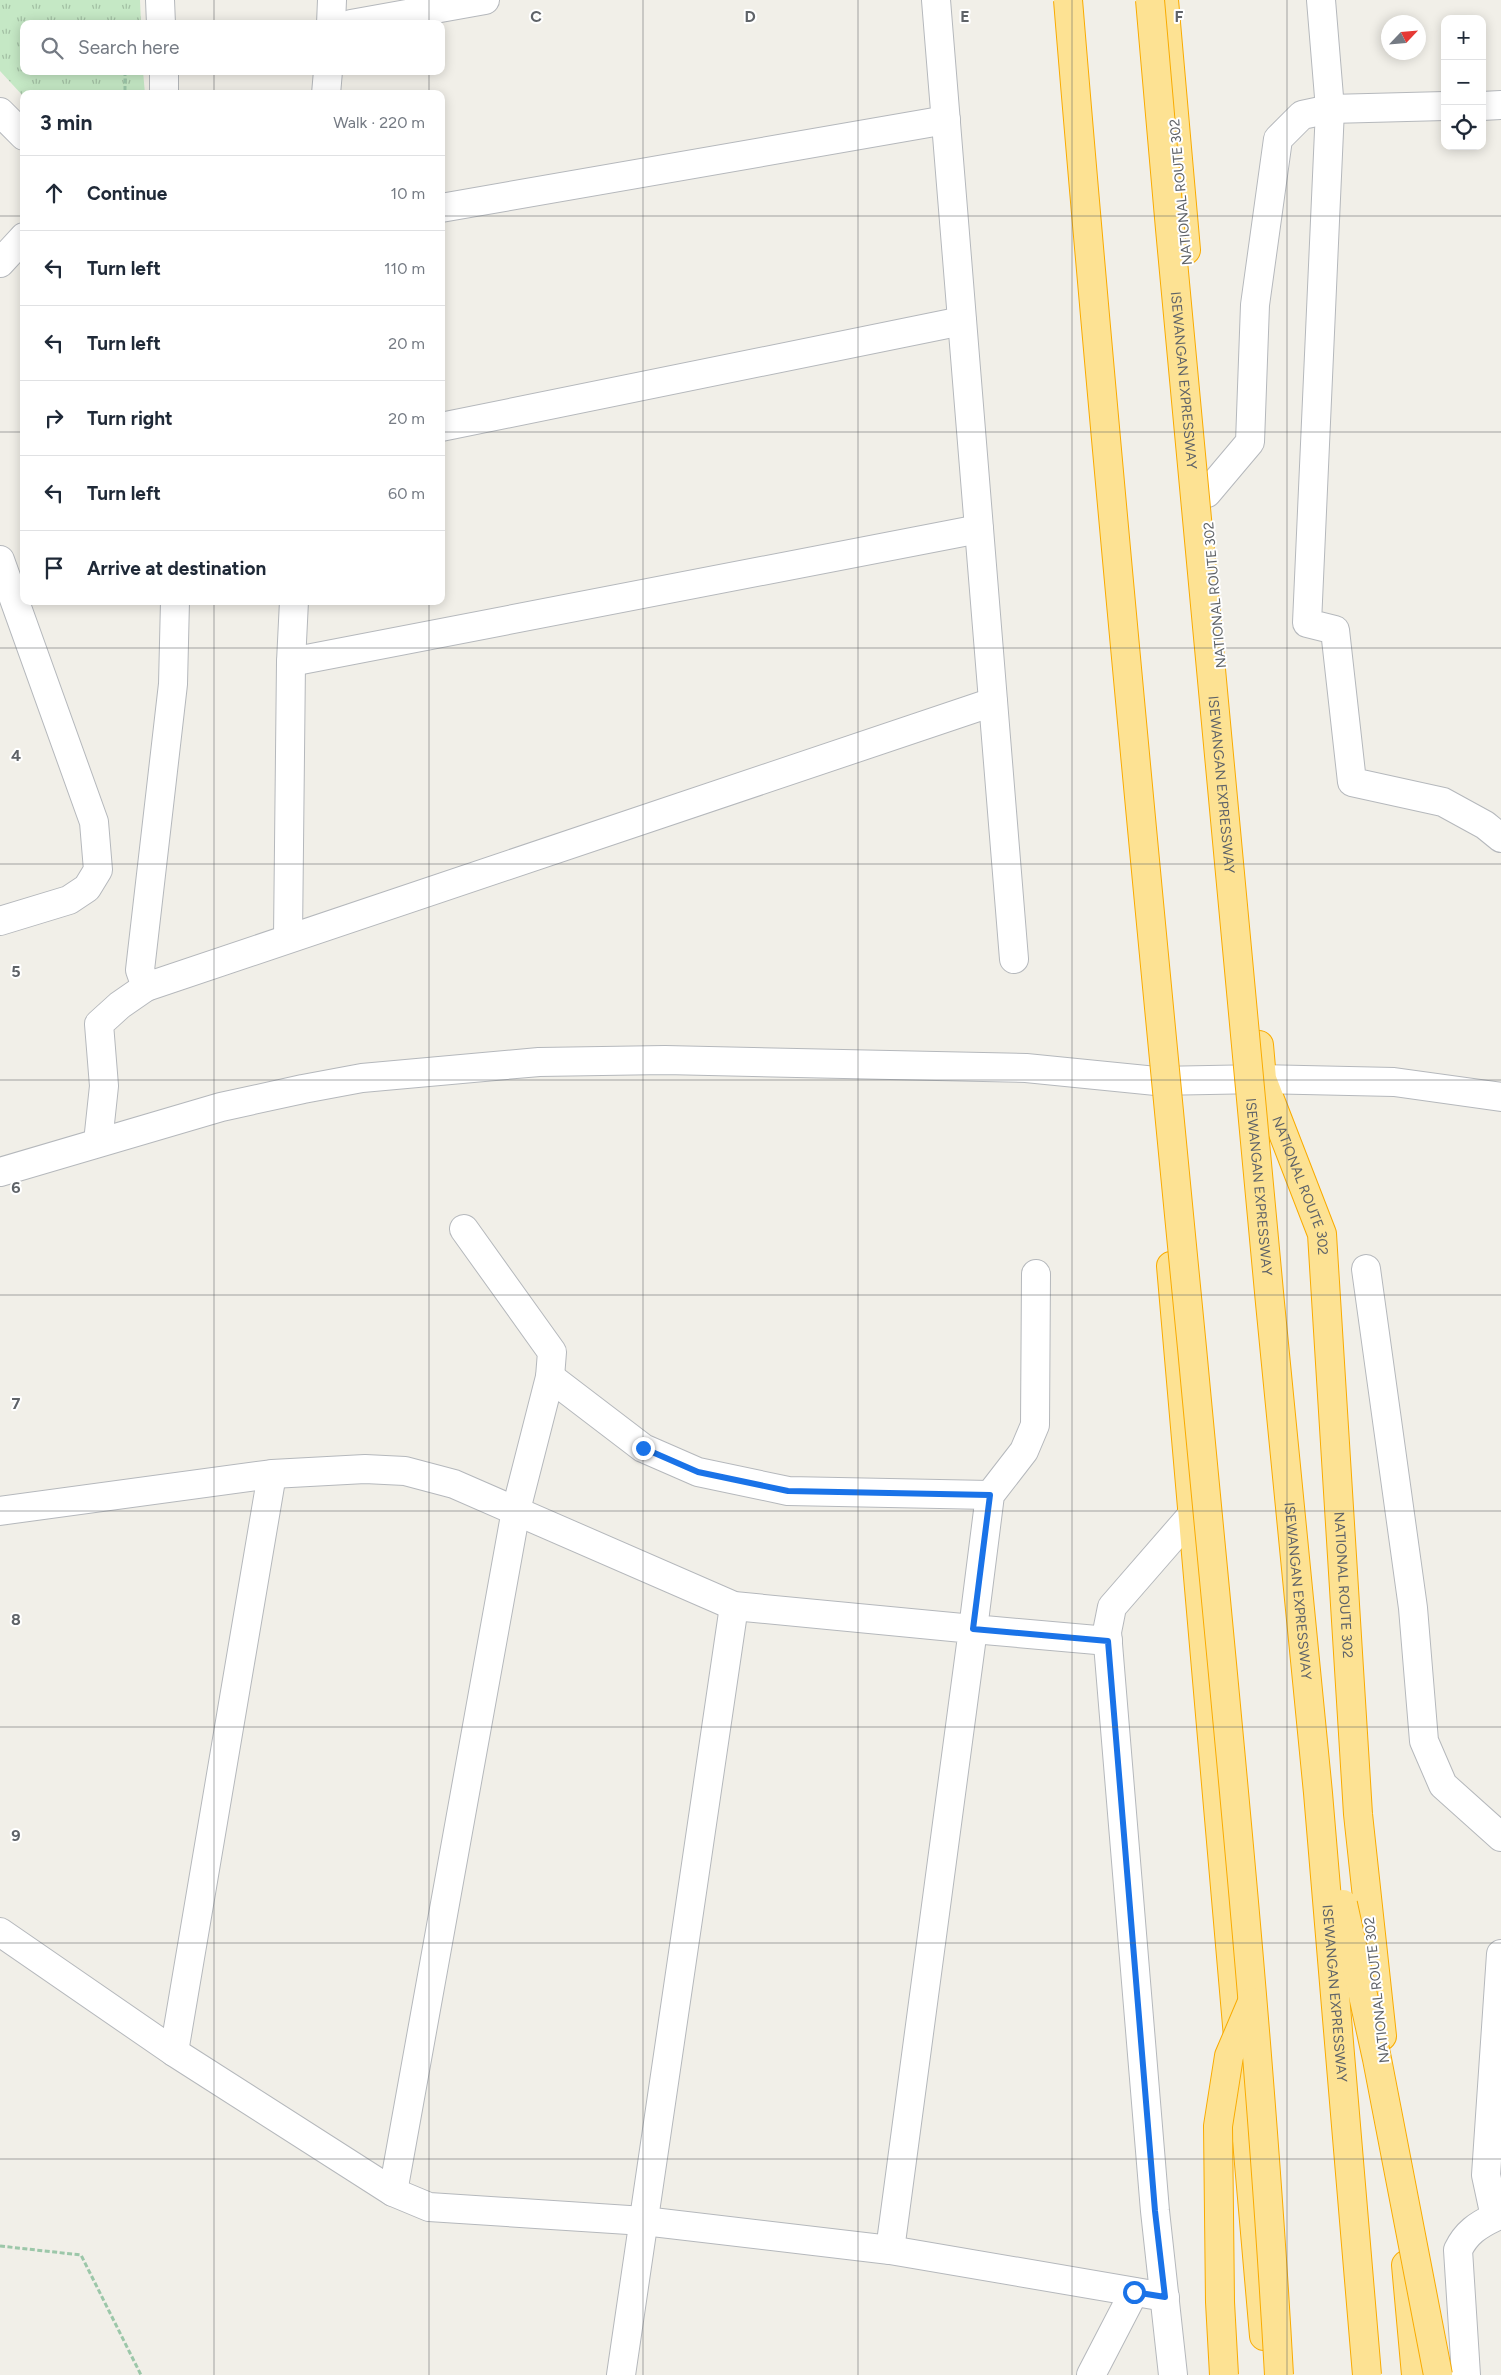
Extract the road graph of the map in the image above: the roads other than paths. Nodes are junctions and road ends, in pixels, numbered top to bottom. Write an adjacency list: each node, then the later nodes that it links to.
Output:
1 (160, 0): 10 (street)
2 (332, 0): 11 (street)
3 (485, 0): 12 (street)
4 (936, 0): 22 (street)
5 (1059, 0): 42 (highway)
6 (1068, 0): 62 (highway, bridge)
7 (1150, 0): 58 (highway, ISEWANGAN EXPRESSWAY, bridge)
8 (1164, 0): 29 (highway, NATIONAL ROUTE 302)
9 (1321, 0): 20 (street)
10 (161, 20)
11 (331, 20)
12 (373, 20)
13 (164, 75): 15 (street)
14 (328, 75): 16 (street)
15 (164, 90)
16 (326, 90)
17 (1501, 105): 19 (street)
18 (1441, 106): 20 (street)
19 (1486, 106)
20 (1330, 109): 29 (street); 36 (street)
21 (0, 112): 23 (street)
22 (946, 120): 24 (street); 27 (street)
23 (20, 132)
24 (445, 207)
25 (20, 241): 26 (street)
26 (0, 263)
27 (962, 321): 28 (street); 30 (street)
28 (445, 426)
29 (1207, 493): 41 (highway, NATIONAL ROUTE 302)
30 (979, 529): 34 (street); 35 (street)
31 (0, 560): 37 (street)
32 (175, 605): 40 (street)
33 (294, 605): 34 (street)
34 (291, 662): 38 (street)
35 (993, 702): 38 (street); 39 (street)
36 (1501, 838)
37 (0, 921)
38 (288, 938): 40 (street)
39 (1014, 959)
40 (146, 987): 44 (street)
41 (1262, 1079): 42 (street); 43 (street); 77 (highway, NATIONAL ROUTE 302)
42 (1156, 1081): 44 (street); 54 (highway)
43 (1501, 1097)
44 (98, 1142): 45 (street)
45 (0, 1172)
46 (464, 1229): 49 (street)
47 (1366, 1269): 59 (street)
48 (1036, 1274): 51 (street)
49 (550, 1377): 51 (street); 52 (street)
50 (272, 1474): 52 (street); 53 (street); 63 (street)
51 (990, 1495): 56 (street)
52 (516, 1510): 55 (street); 64 (street)
53 (0, 1511)
54 (1192, 1515): 57 (street); 74 (highway)
55 (734, 1606): 56 (street); 65 (street)
56 (973, 1629): 57 (street); 67 (street)
57 (1108, 1641): 69 (street)
58 (1318, 1793): 76 (highway, ISEWANGAN EXPRESSWAY, bridge); 78 (highway, bridge)
59 (1501, 1837)
60 (0, 1932): 63 (street)
61 (1501, 1954): 66 (street)
62 (1254, 1998): 73 (highway, bridge); 75 (highway, bridge)
63 (174, 2052): 64 (street)
64 (393, 2192): 65 (street)
65 (644, 2221): 67 (street); 70 (street)
66 (1498, 2221): 79 (street)
67 (890, 2250): 68 (street)
68 (1134, 2292): 69 (street); 71 (street)
69 (1165, 2297): 72 (street)
70 (621, 2375)
71 (1091, 2375)
72 (1173, 2375)
73 (1224, 2375)
74 (1267, 2375)
75 (1279, 2375)
76 (1367, 2375)
77 (1416, 2375)
78 (1438, 2375)
79 (1466, 2375)

